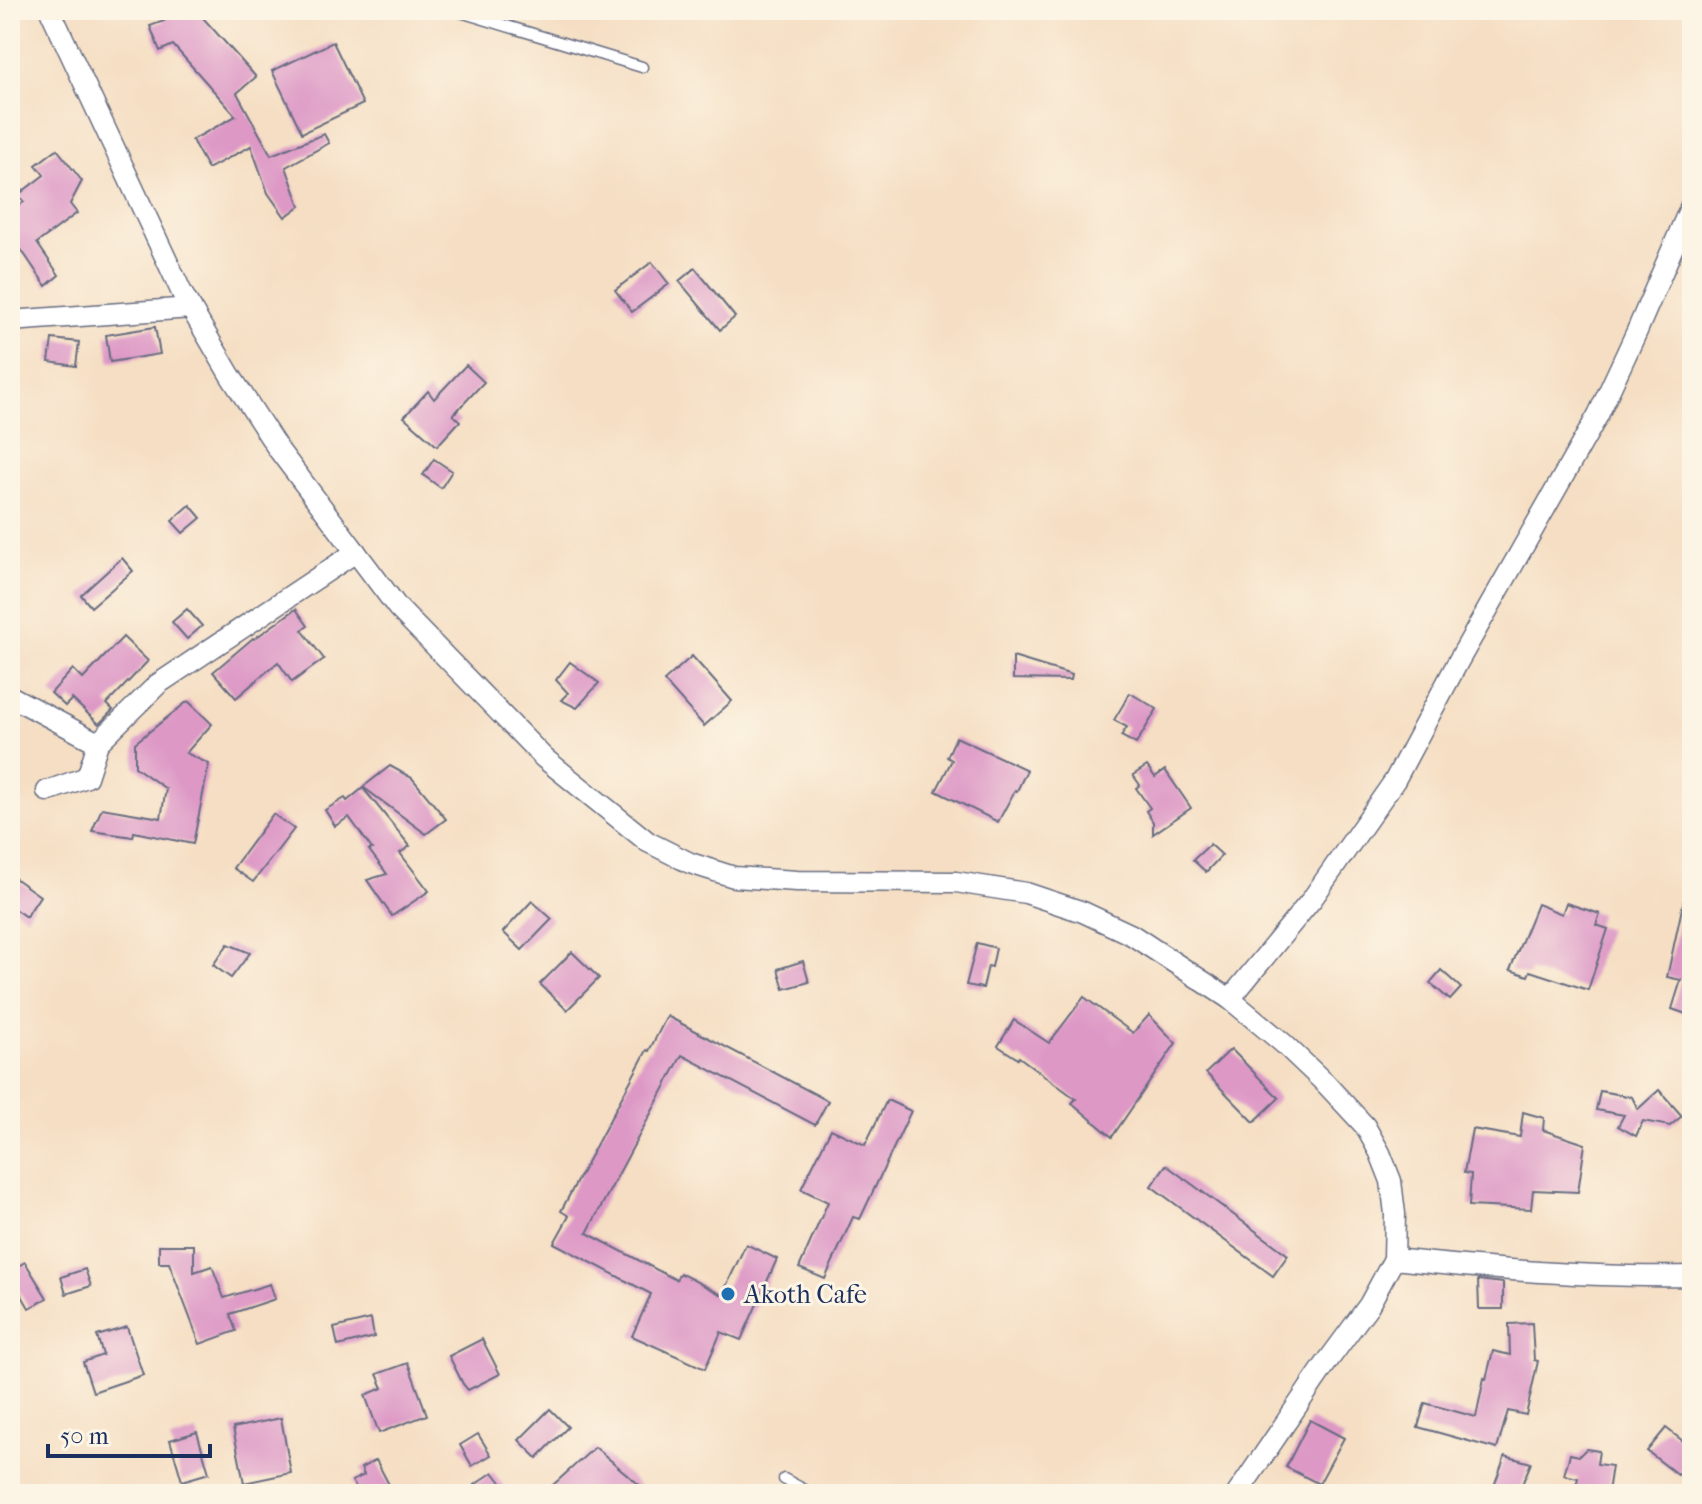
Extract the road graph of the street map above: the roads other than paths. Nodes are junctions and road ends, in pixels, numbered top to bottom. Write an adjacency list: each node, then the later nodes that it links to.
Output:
1 (50, 10): 5 (street)
2 (454, 10): 3 (lane)
3 (642, 67)
4 (1692, 203): 11 (street)
5 (191, 308): 6 (street); 7 (street)
6 (10, 321)
7 (356, 552): 9 (street); 11 (street)
8 (10, 696): 9 (street)
9 (98, 743): 10 (street)
10 (47, 791)
11 (1230, 999): 12 (street)
12 (1394, 1259): 13 (street); 16 (street)
13 (1692, 1276)
14 (784, 1479): 15 (lane)
15 (812, 1494)
16 (1237, 1494)

